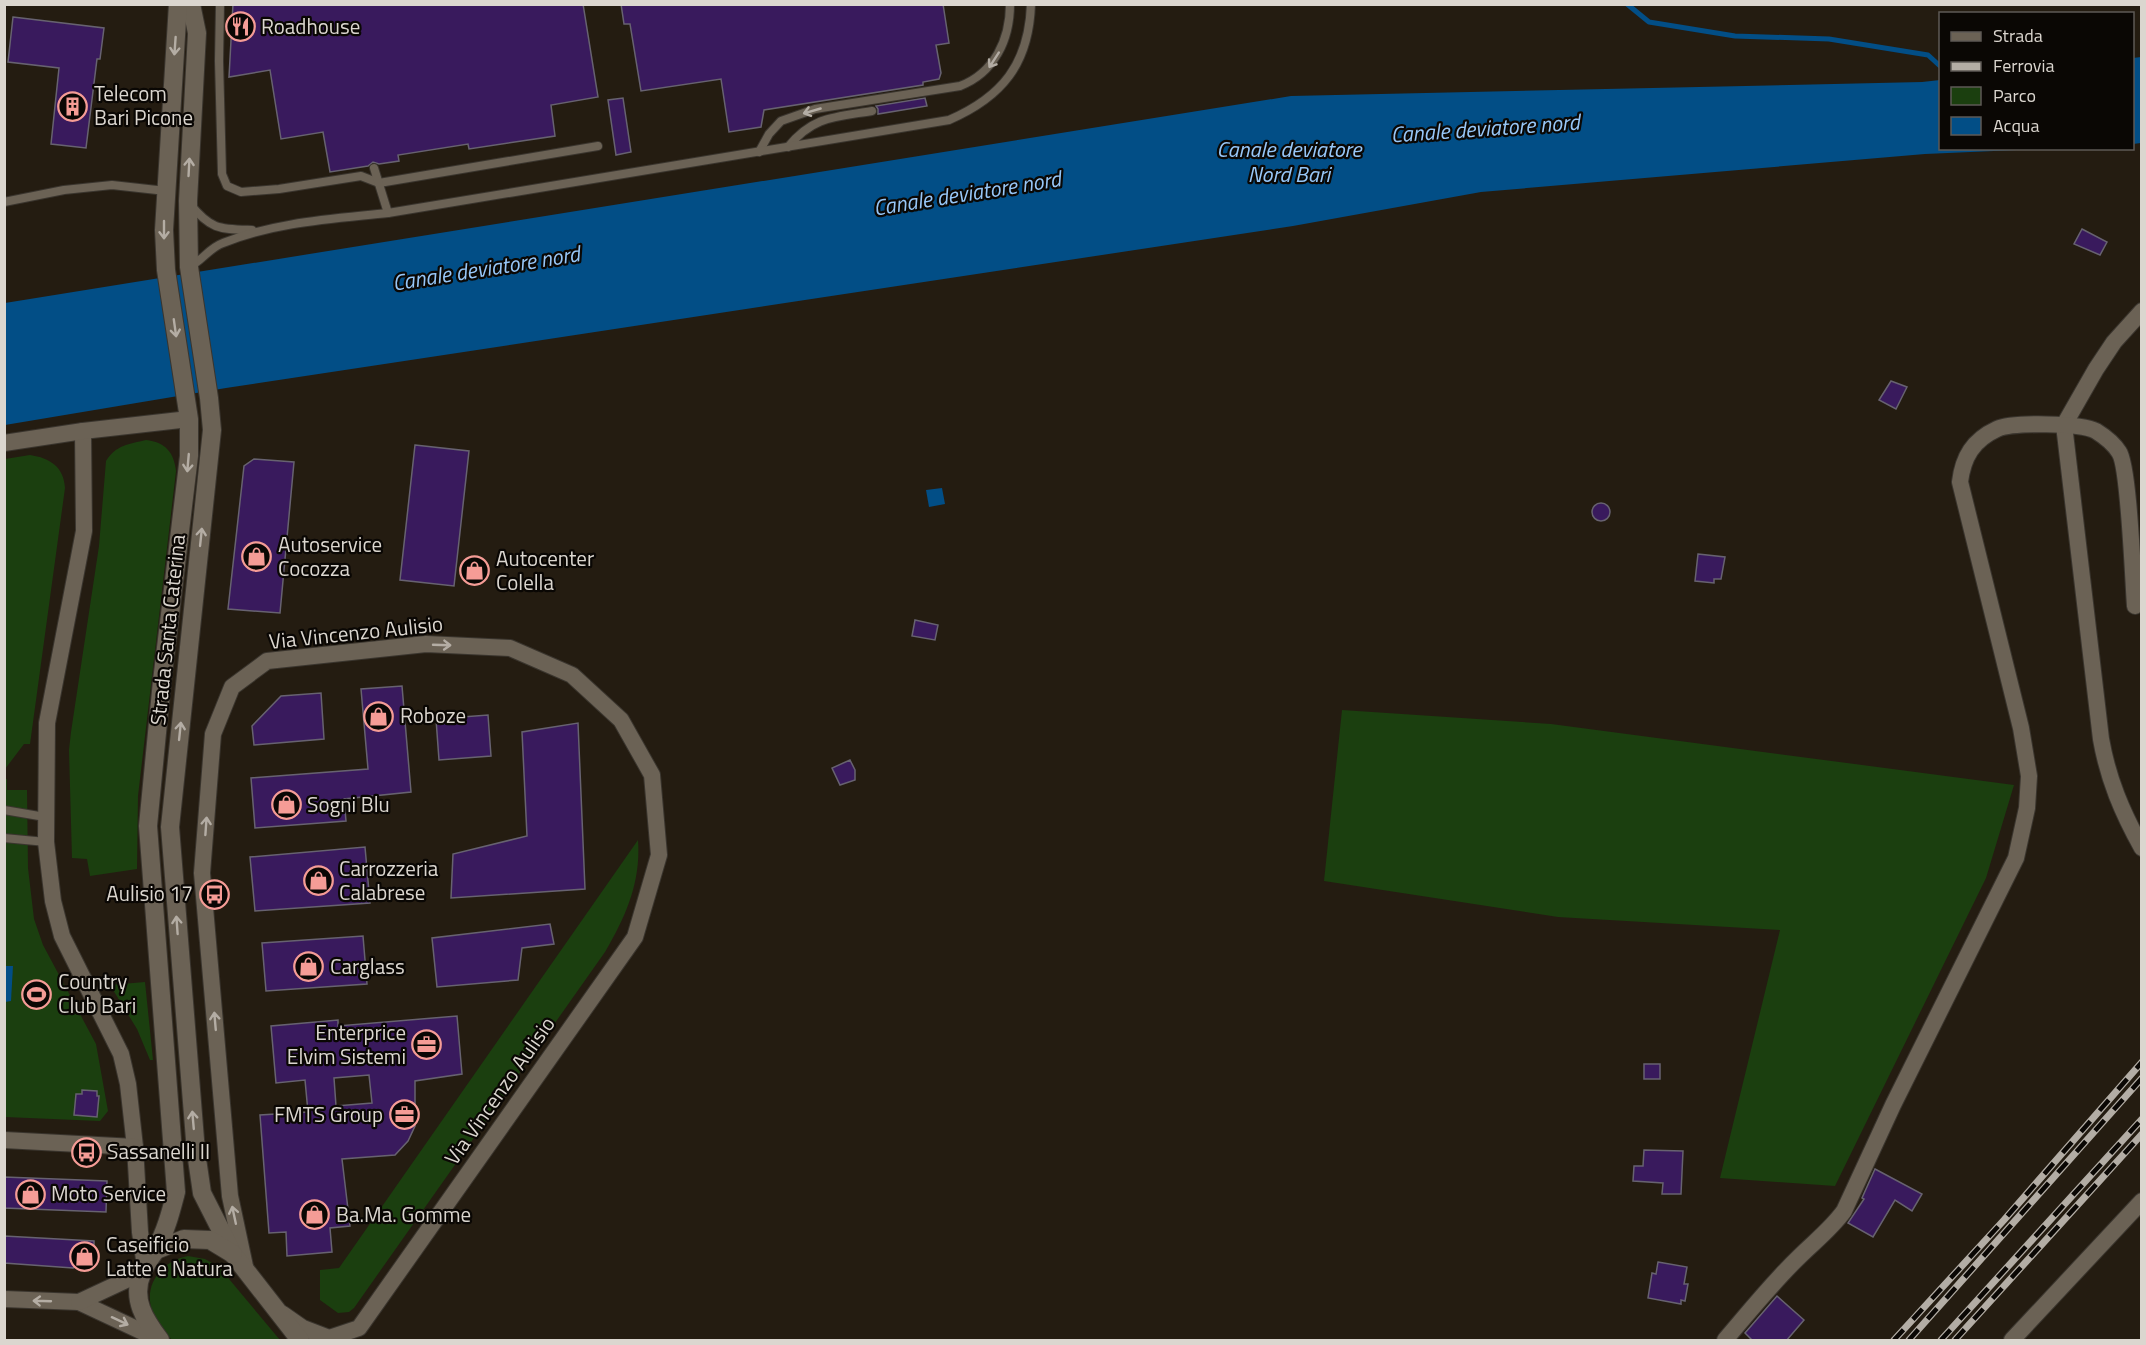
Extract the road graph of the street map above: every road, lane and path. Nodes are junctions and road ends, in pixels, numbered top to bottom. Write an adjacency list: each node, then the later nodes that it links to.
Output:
1 (178, 4): 14 (street, Strada Santa Caterina, one-way to 14)
2 (191, 4): 7 (street, Strada Santa Caterina)
3 (198, 4): 7 (street)
4 (220, 4): 13 (lane)
5 (1010, 4): 11 (lane, one-way to 11)
6 (1031, 4): 10 (lane)
7 (197, 33): 15 (street, Strada Santa Caterina, one-way to 7)
8 (872, 111): 10 (lane)
9 (598, 146): 13 (lane)
10 (788, 147): 11 (lane)
11 (759, 152): 17 (lane)
12 (374, 168): 13 (lane)
13 (379, 183): 17 (lane)
14 (166, 191): 16 (lane); 21 (street, Strada Santa Caterina, one-way to 21)
15 (188, 201): 18 (lane); 19 (street, Strada Santa Caterina)
16 (4, 202)
17 (388, 213): 18 (lane)
18 (258, 230): 19 (lane)
19 (189, 267): 35 (street, Strada Santa Caterina, one-way to 19)
20 (2142, 311): 22 (street)
21 (188, 412): 23 (street); 34 (street, Strada Santa Caterina, one-way to 34)
22 (2064, 425): 25 (street); 30 (street); 43 (street)
23 (83, 431): 24 (street); 27 (street)
24 (4, 443)
25 (2135, 606)
26 (4, 810): 27 (lane)
27 (45, 817): 29 (street)
28 (4, 838): 29 (lane)
29 (46, 842): 32 (street)
30 (2142, 848)
31 (4, 1140): 32 (street)
32 (135, 1147): 36 (street)
33 (2142, 1201): 44 (street)
34 (156, 1250): 35 (street, Strada Santa Caterina); 36 (street, Strada Santa Caterina)
35 (233, 1254): 37 (street, Strada Santa Caterina)
36 (143, 1270): 39 (street); 41 (street)
37 (246, 1272): 40 (street, Strada Santa Caterina); 40 (street, Via Vincenzo Aulisio, one-way to 40)
38 (4, 1299): 39 (street, one-way to 38)
39 (79, 1302): 41 (street, one-way to 41)
40 (277, 1310): 42 (street, Strada Santa Caterina)
41 (160, 1340)
42 (300, 1341)
43 (1725, 1341)
44 (2012, 1341)

